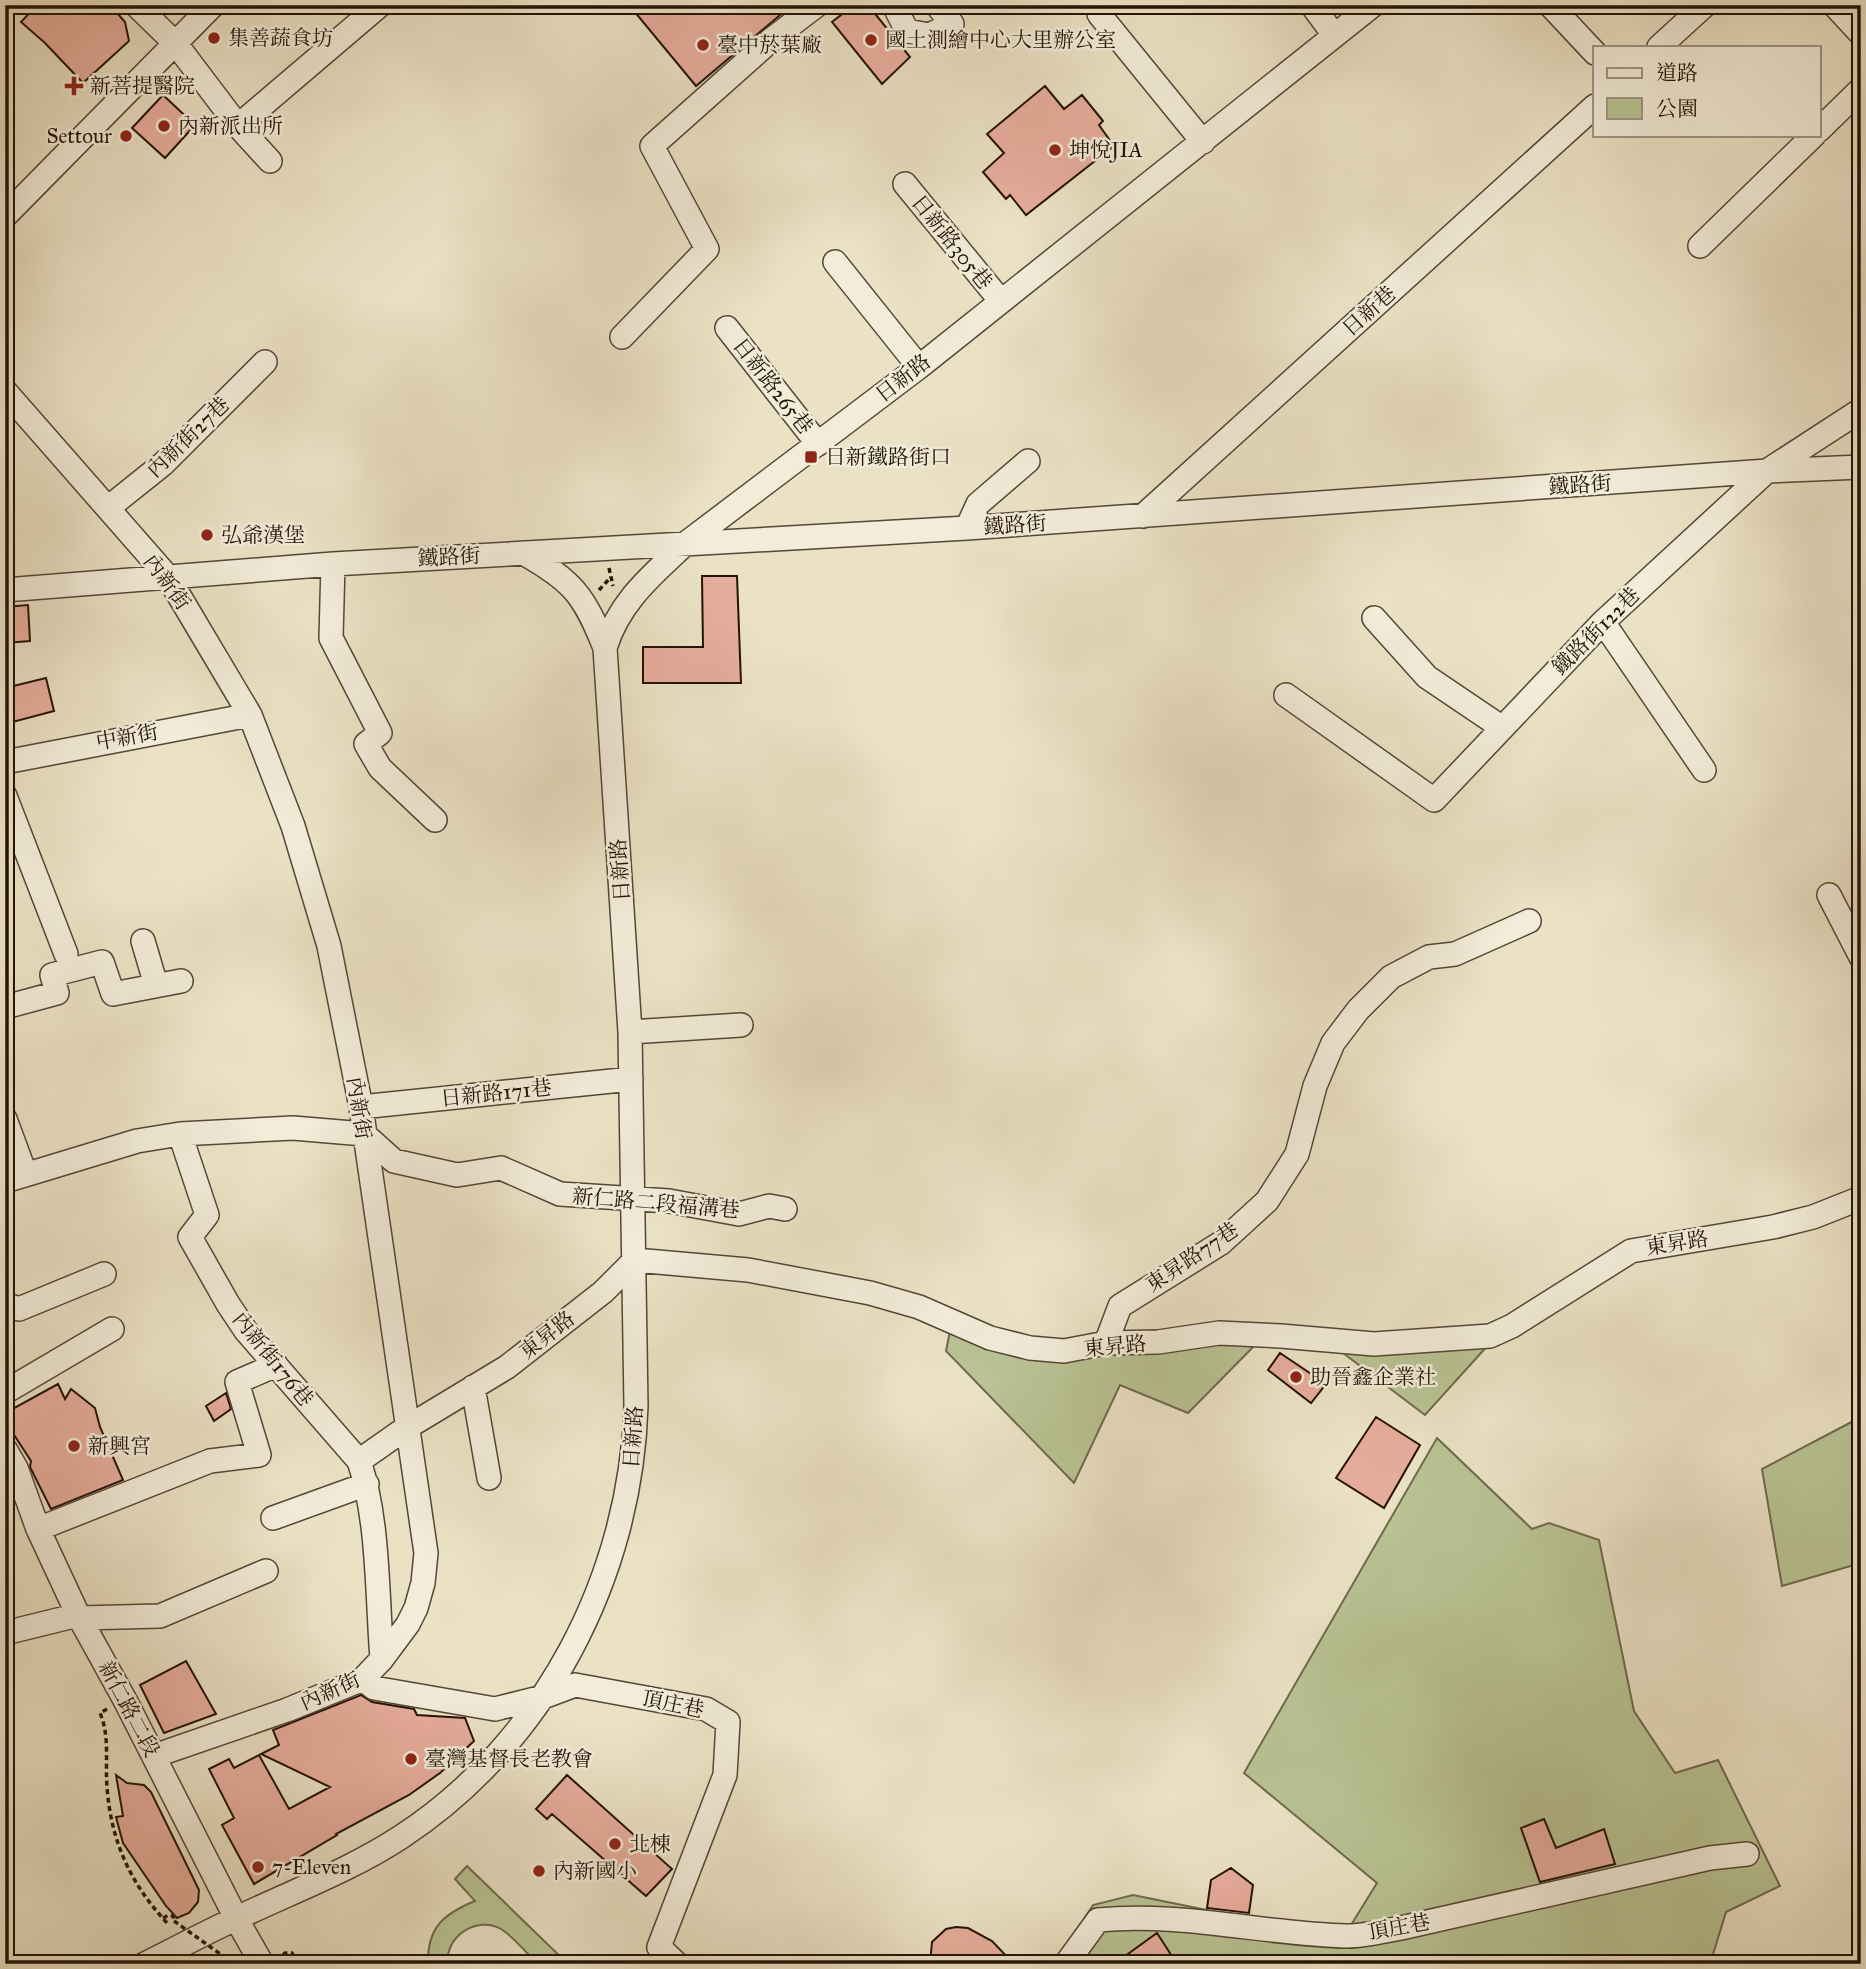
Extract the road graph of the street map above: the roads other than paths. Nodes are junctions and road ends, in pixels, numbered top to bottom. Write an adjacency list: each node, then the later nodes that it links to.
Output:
1 (136, 5): 15 (street)
2 (213, 5): 15 (street)
3 (380, 5): 20 (street)
4 (817, 5): 31 (street)
5 (894, 5): 6 (street)
6 (937, 5)
7 (1312, 5): 14 (street)
8 (1373, 5): 14 (street, 日新路)
9 (1550, 5): 17 (street)
10 (1705, 5): 16 (street)
11 (1834, 5): 13 (street)
12 (1099, 14): 23 (street)
13 (1861, 34)
14 (1334, 35): 23 (street, 日新路)
15 (176, 44): 20 (street); 26 (street)
16 (1660, 46)
17 (1593, 51)
18 (1861, 89): 21 (street)
19 (1593, 108): 41 (street, 日新巷)
20 (238, 126): 24 (street)
21 (1820, 129)
22 (1813, 136): 27 (street)
23 (1203, 142): 29 (street, 日新路)
24 (270, 161)
25 (905, 184): 29 (street, 日新路305巷)
26 (5, 216)
27 (1700, 246)
28 (835, 262): 33 (street)
29 (1000, 300): 33 (street, 日新路)
30 (727, 328): 36 (street, 日新路265巷)
31 (622, 337)
32 (265, 362): 40 (street, 內新街27巷)
33 (919, 367): 36 (street, 日新路)
34 (5, 391): 40 (street, 內新街)
35 (1861, 410): 39 (street, 鐵路街122巷)
36 (818, 444): 43 (street, 日新路)
37 (1028, 461): 42 (street)
38 (1861, 467): 39 (street, 鐵路街)
39 (1767, 471): 41 (street, 鐵路街); 49 (street, 鐵路街122巷)
40 (108, 508): 46 (street, 內新街)
41 (1143, 516): 42 (street, 鐵路街)
42 (967, 528): 43 (street, 鐵路街)
43 (685, 544): 44 (street, 鐵路街); 50 (street, 日新路)
44 (523, 553): 45 (street, 鐵路街); 50 (street)
45 (333, 564): 46 (street, 鐵路街); 57 (street)
46 (169, 577): 47 (street, 鐵路街); 52 (street, 內新街)
47 (5, 590)
48 (1374, 618): 53 (street)
49 (1603, 621): 53 (street, 鐵路街122巷); 55 (street)
50 (605, 648): 67 (street, 日新路)
51 (1286, 695): 53 (street, 鐵路街122巷)
52 (250, 715): 54 (street, 中新街); 69 (street, 內新街)
53 (1501, 727)
54 (5, 762)
55 (1704, 770)
56 (5, 796): 61 (street)
57 (435, 820)
58 (1829, 895): 62 (street)
59 (1529, 921): 81 (street, 東昇路77巷)
60 (143, 941): 64 (street)
61 (66, 954)
62 (1861, 957)
63 (181, 981): 64 (street)
64 (156, 985): 65 (street)
65 (5, 1007)
66 (741, 1025): 67 (street)
67 (630, 1032): 68 (street, 日新路)
68 (631, 1079): 69 (street, 日新路171巷); 75 (street, 日新路)
69 (361, 1107): 71 (street, 內新街)
70 (5, 1119): 73 (street)
71 (364, 1134): 72 (street); 75 (street, 新仁路二段福溝巷); 85 (street, 內新街)
72 (180, 1135): 73 (street); 82 (street, 內新街176巷)
73 (15, 1177)
74 (1861, 1198): 81 (street, 東昇路)
75 (634, 1201): 76 (street, 新仁路二段福溝巷); 77 (street, 日新路)
76 (785, 1209)
77 (635, 1260): 81 (street, 東昇路); 83 (street, 東昇路); 97 (street, 日新路)
78 (104, 1274): 79 (street)
79 (5, 1304)
80 (112, 1329): 84 (street)
81 (1106, 1343)
82 (276, 1365): 86 (street, 內新街176巷); 91 (street)
83 (473, 1387): 85 (street, 東昇路); 88 (street)
84 (5, 1392)
85 (406, 1428): 86 (street); 95 (street, 內新街)
86 (359, 1461): 89 (street, 內新街176巷)
87 (9, 1464): 91 (street, 新仁路二段)
88 (489, 1478)
89 (367, 1484): 90 (street); 95 (street, 內新街176巷)
90 (273, 1518)
91 (38, 1529): 93 (street, 新仁路二段)
92 (266, 1571): 93 (street)
93 (79, 1617): 94 (street); 98 (street, 新仁路二段)
94 (5, 1633)
95 (382, 1659): 96 (street, 內新街)
96 (363, 1679): 97 (street, 頂庄巷); 98 (street, 內新街)
97 (543, 1697): 100 (street, 日新路); 103 (street, 頂庄巷)
98 (155, 1756): 100 (street, 新仁路二段)
99 (1747, 1854): 104 (street, 頂庄巷)
100 (236, 1918): 101 (street, 新仁路二段); 102 (street, 日新路)
101 (273, 1963)
102 (145, 1964)
103 (677, 1964)
104 (1066, 1964)

